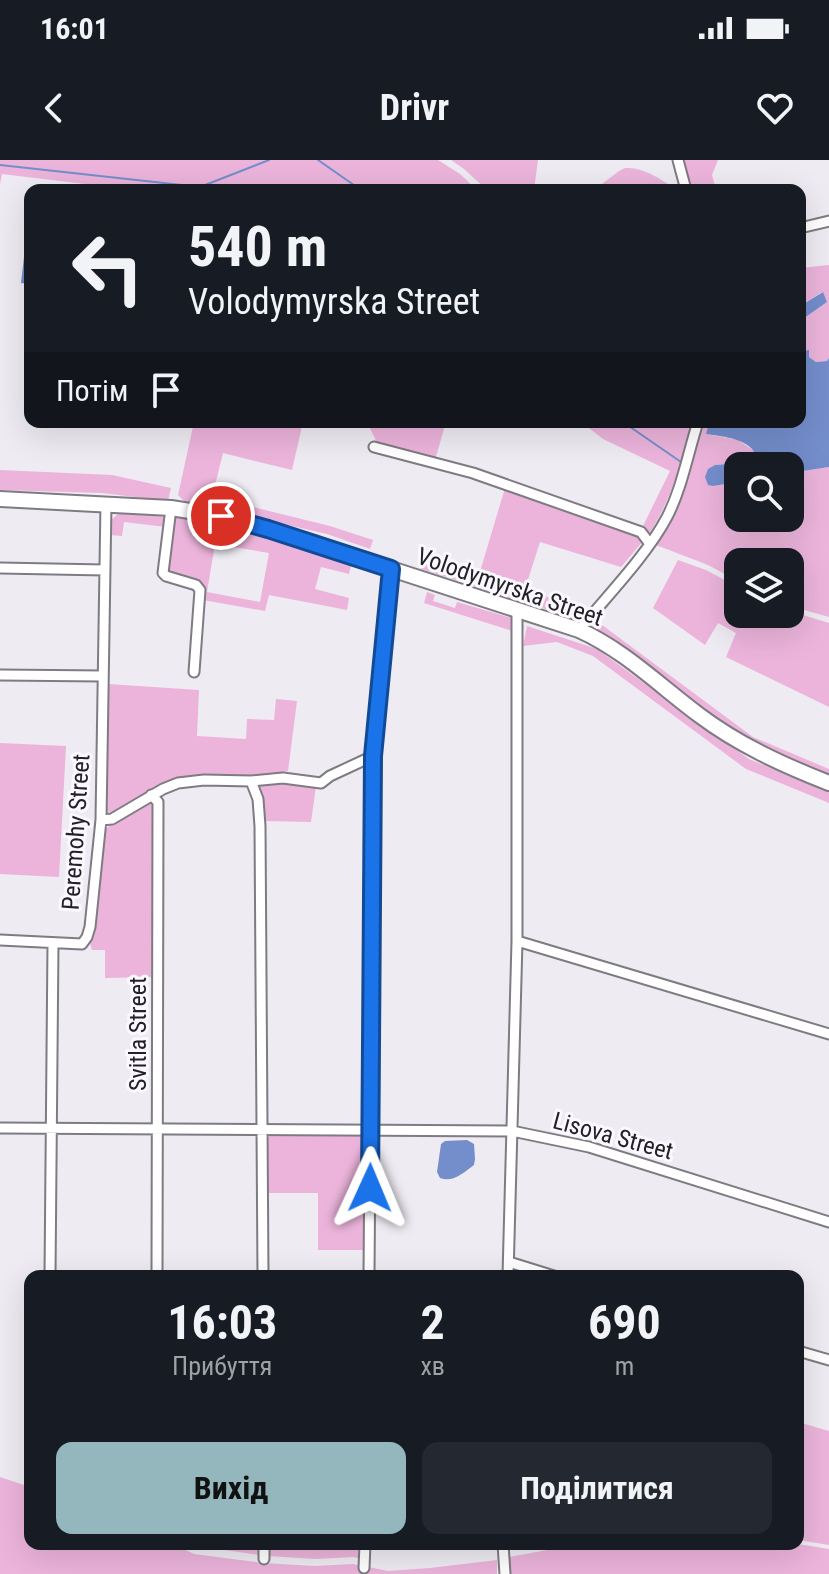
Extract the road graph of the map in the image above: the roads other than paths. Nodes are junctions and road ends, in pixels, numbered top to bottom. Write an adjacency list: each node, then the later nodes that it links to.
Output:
1 (678, 160): 2 (street)
2 (684, 184)
3 (829, 221): 4 (street)
4 (806, 227)
5 (696, 428): 10 (street)
6 (374, 447): 10 (street)
7 (0, 499): 8 (main road, Volodymyrska Street)
8 (106, 503): 9 (main road, Volodymyrska Street); 13 (street, Peremohy Street)
9 (171, 508): 12 (main road, Volodymyrska Street); 16 (street)
10 (650, 544): 15 (street)
11 (0, 568): 13 (street)
12 (391, 569): 14 (main road, Volodymyrska Street); 19 (street)
13 (105, 570): 18 (street, Peremohy Street)
14 (517, 610): 15 (main road, Volodymyrska Street); 25 (street)
15 (579, 630): 21 (main road, Volodymyrska Street)
16 (194, 672)
17 (0, 675): 18 (street)
18 (103, 676): 23 (street, Peremohy Street)
19 (373, 756): 20 (street); 32 (street)
20 (251, 781): 22 (street); 31 (street)
21 (829, 783)
22 (151, 795): 23 (street); 30 (street, Svitla Street)
23 (101, 820): 26 (street, Peremohy Street)
24 (0, 940): 26 (street)
25 (517, 941): 27 (street); 33 (street)
26 (53, 943): 29 (street, Peremohy Street)
27 (829, 1034)
28 (0, 1128): 29 (street, Lisova Street)
29 (51, 1128): 30 (street, Lisova Street); 36 (street, Peremohy Street)
30 (159, 1129): 31 (street, Lisova Street); 37 (street, Svitla Street)
31 (263, 1129): 32 (street, Lisova Street); 38 (street)
32 (371, 1130): 33 (street, Lisova Street); 39 (street)
33 (512, 1131): 34 (street, Lisova Street); 35 (street)
34 (829, 1222)
35 (509, 1262): 40 (street); 41 (street)
36 (50, 1270)
37 (157, 1270)
38 (263, 1270)
39 (369, 1270)
40 (508, 1270)
41 (535, 1270)
42 (804, 1353): 43 (street)
43 (829, 1360)
44 (264, 1550): 47 (street)
45 (365, 1550): 48 (street)
46 (503, 1550): 49 (street)
47 (264, 1559)
48 (364, 1568)
49 (505, 1574)

